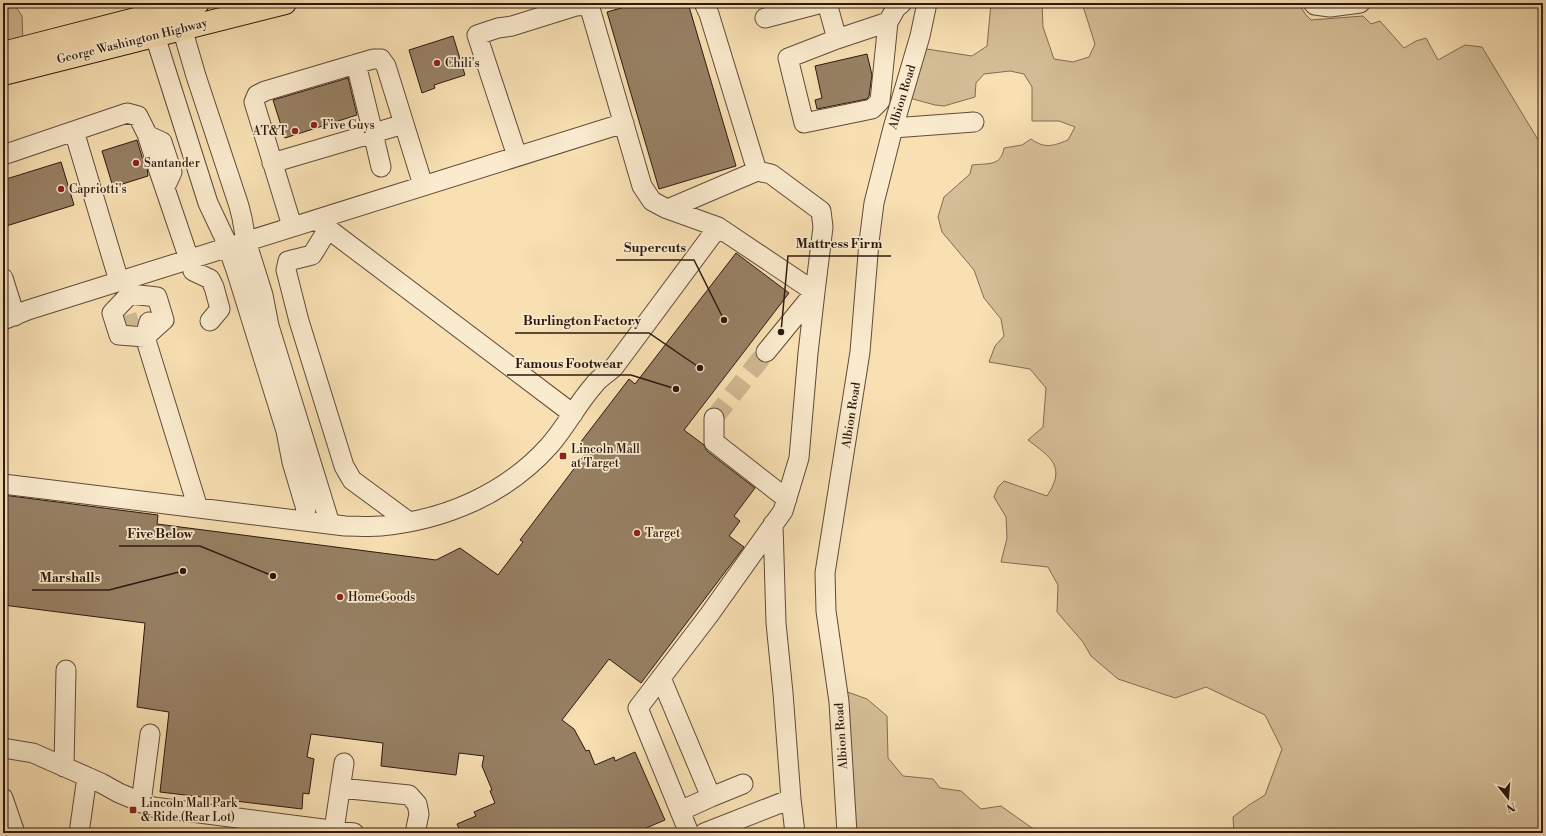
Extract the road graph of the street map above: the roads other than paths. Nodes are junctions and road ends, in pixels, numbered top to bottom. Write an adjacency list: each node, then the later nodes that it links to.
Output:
1 (198, 3): 11 (main road, George Washington Highway)
2 (285, 3): 14 (main road, George Washington Highway)
3 (704, 3): 31 (street)
4 (822, 3): 12 (street)
5 (827, 3): 16 (street)
6 (902, 3): 13 (street)
7 (927, 3): 23 (street, Albion Road)
8 (1313, 3): 9 (street)
9 (1360, 3)
10 (592, 4): 20 (street); 28 (street)
11 (167, 7): 14 (street); 15 (street); 17 (main road, George Washington Highway)
12 (765, 18)
13 (888, 22): 16 (street); 16 (street)
14 (182, 28): 15 (main road, George Washington Highway); 38 (street)
15 (155, 36): 19 (main road, George Washington Highway); 39 (street)
16 (837, 39)
17 (3, 53)
18 (356, 64): 22 (street); 25 (street); 29 (street)
19 (3, 74)
20 (624, 122): 28 (street); 34 (street)
21 (974, 122): 23 (street)
22 (404, 124): 25 (street); 32 (street)
23 (893, 128): 79 (street, Albion Road)
24 (74, 131): 26 (street); 27 (street); 42 (street)
25 (373, 133): 29 (street); 30 (street)
26 (147, 134): 33 (street); 33 (street)
27 (3, 155)
28 (517, 156): 32 (street)
29 (272, 163): 36 (street)
30 (381, 167)
31 (757, 171): 34 (street); 43 (street)
32 (423, 185): 35 (street)
33 (166, 194): 40 (street)
34 (668, 209): 37 (street)
35 (321, 224): 36 (street); 48 (street); 54 (street)
36 (292, 226): 38 (street)
37 (718, 227): 43 (street); 48 (street)
38 (246, 241): 39 (street); 55 (street)
39 (228, 247): 40 (street); 53 (street)
40 (191, 265): 42 (street); 45 (street)
41 (3, 278): 44 (street)
42 (125, 285): 44 (street); 46 (street); 46 (street); 46 (street)
43 (815, 292): 47 (street); 51 (street)
44 (9, 318)
45 (210, 321)
46 (140, 322): 52 (street)
47 (766, 352)
48 (573, 414): 54 (street)
49 (714, 418): 51 (street)
50 (3, 484): 52 (street)
51 (787, 499): 56 (street)
52 (198, 508): 53 (street)
53 (304, 521): 55 (street)
54 (409, 522): 55 (street)
55 (330, 524)
56 (773, 524): 58 (street); 68 (street)
57 (66, 670): 62 (street)
58 (661, 678): 66 (street); 70 (street)
59 (150, 734): 69 (street)
60 (3, 748): 62 (street)
61 (344, 763): 65 (street)
62 (64, 767): 63 (street)
63 (87, 777): 69 (street); 73 (street)
64 (743, 784): 66 (street)
65 (340, 788): 71 (street); 75 (street)
66 (711, 797): 70 (street)
67 (3, 798): 72 (street)
68 (791, 799): 77 (street); 78 (street)
69 (141, 802): 71 (street)
70 (680, 811): 76 (street)
71 (334, 830): 74 (street)
72 (15, 833)
73 (79, 833)
74 (354, 833)
75 (415, 833)
76 (689, 833)
77 (704, 833)
78 (795, 833)
79 (847, 833)

